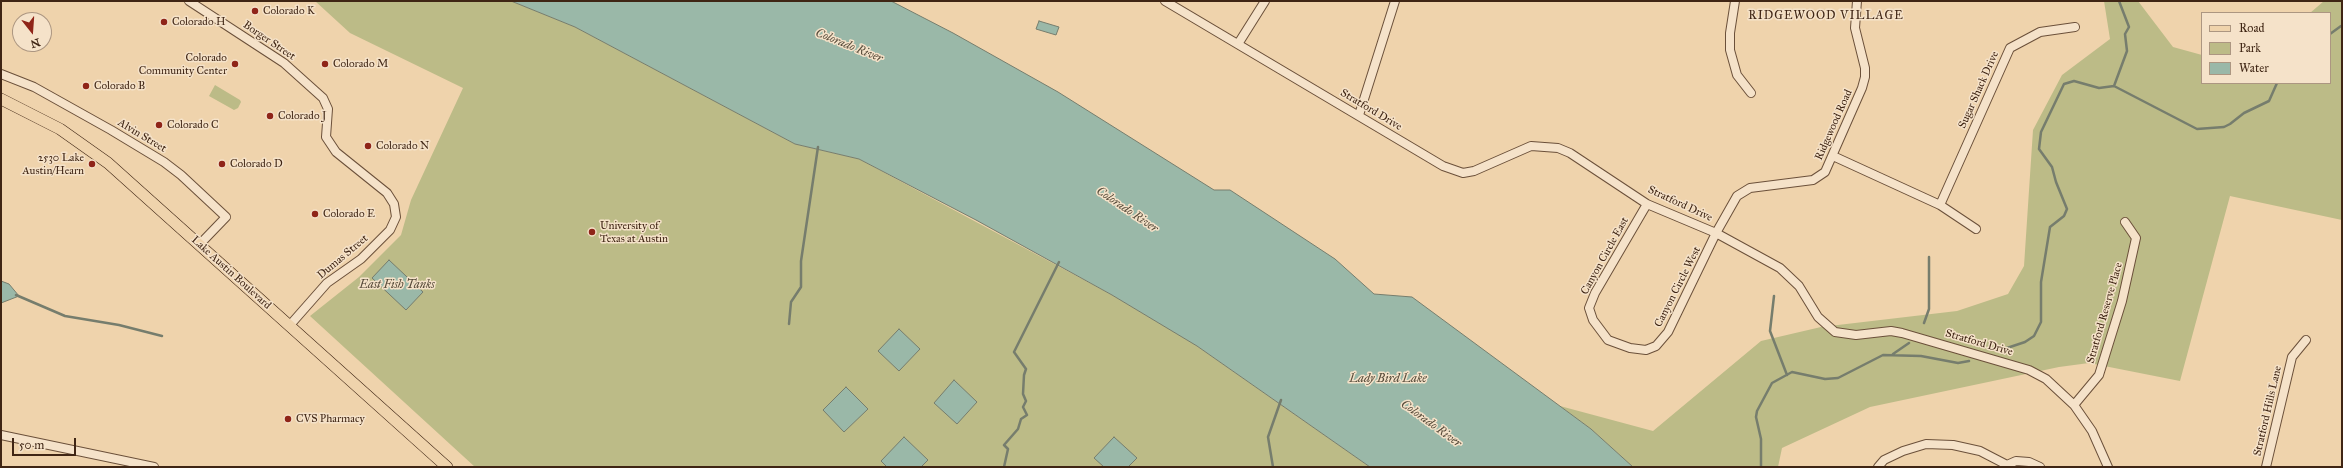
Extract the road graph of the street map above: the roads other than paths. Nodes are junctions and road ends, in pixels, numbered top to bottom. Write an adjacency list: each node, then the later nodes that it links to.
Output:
1 (189, 1): 12 (street, Borger Street)
2 (1165, 1): 8 (street, Stratford Drive)
3 (1265, 1): 8 (street)
4 (1395, 1): 13 (street)
5 (1735, 1): 10 (street)
6 (1857, 1): 14 (street, Ridgewood Road)
7 (2075, 27): 16 (street, Sugar Shack Drive)
8 (1238, 44): 13 (street, Stratford Drive)
9 (1, 74): 20 (street, Alvin Street)
10 (1752, 92)
11 (1, 99): 20 (main road, Lake Austin Boulevard)
12 (328, 109): 21 (street, Dumas Street)
13 (1358, 115): 15 (street, Stratford Drive)
14 (1833, 156): 16 (street); 19 (street, Ridgewood Road)
15 (1647, 204): 19 (street, Stratford Drive); 22 (street, Canyon Circle East)
16 (1940, 205): 18 (street)
17 (2125, 222): 24 (street, Stratford Reserve Place)
18 (1976, 229)
19 (1716, 233): 22 (street, Canyon Circle West); 24 (street, Stratford Drive)
20 (200, 244): 21 (main road, Lake Austin Boulevard)
21 (290, 326): 28 (main road, Lake Austin Boulevard)
22 (1608, 340)
23 (2306, 340): 32 (street, Stratford Hills Lane)
24 (2074, 405): 31 (street, Stratford Drive)
25 (1, 435): 27 (street)
26 (2007, 466): 29 (street); 30 (street)
27 (154, 467)
28 (447, 467)
29 (1878, 467)
30 (2040, 467)
31 (2108, 467)
32 (2266, 467)

